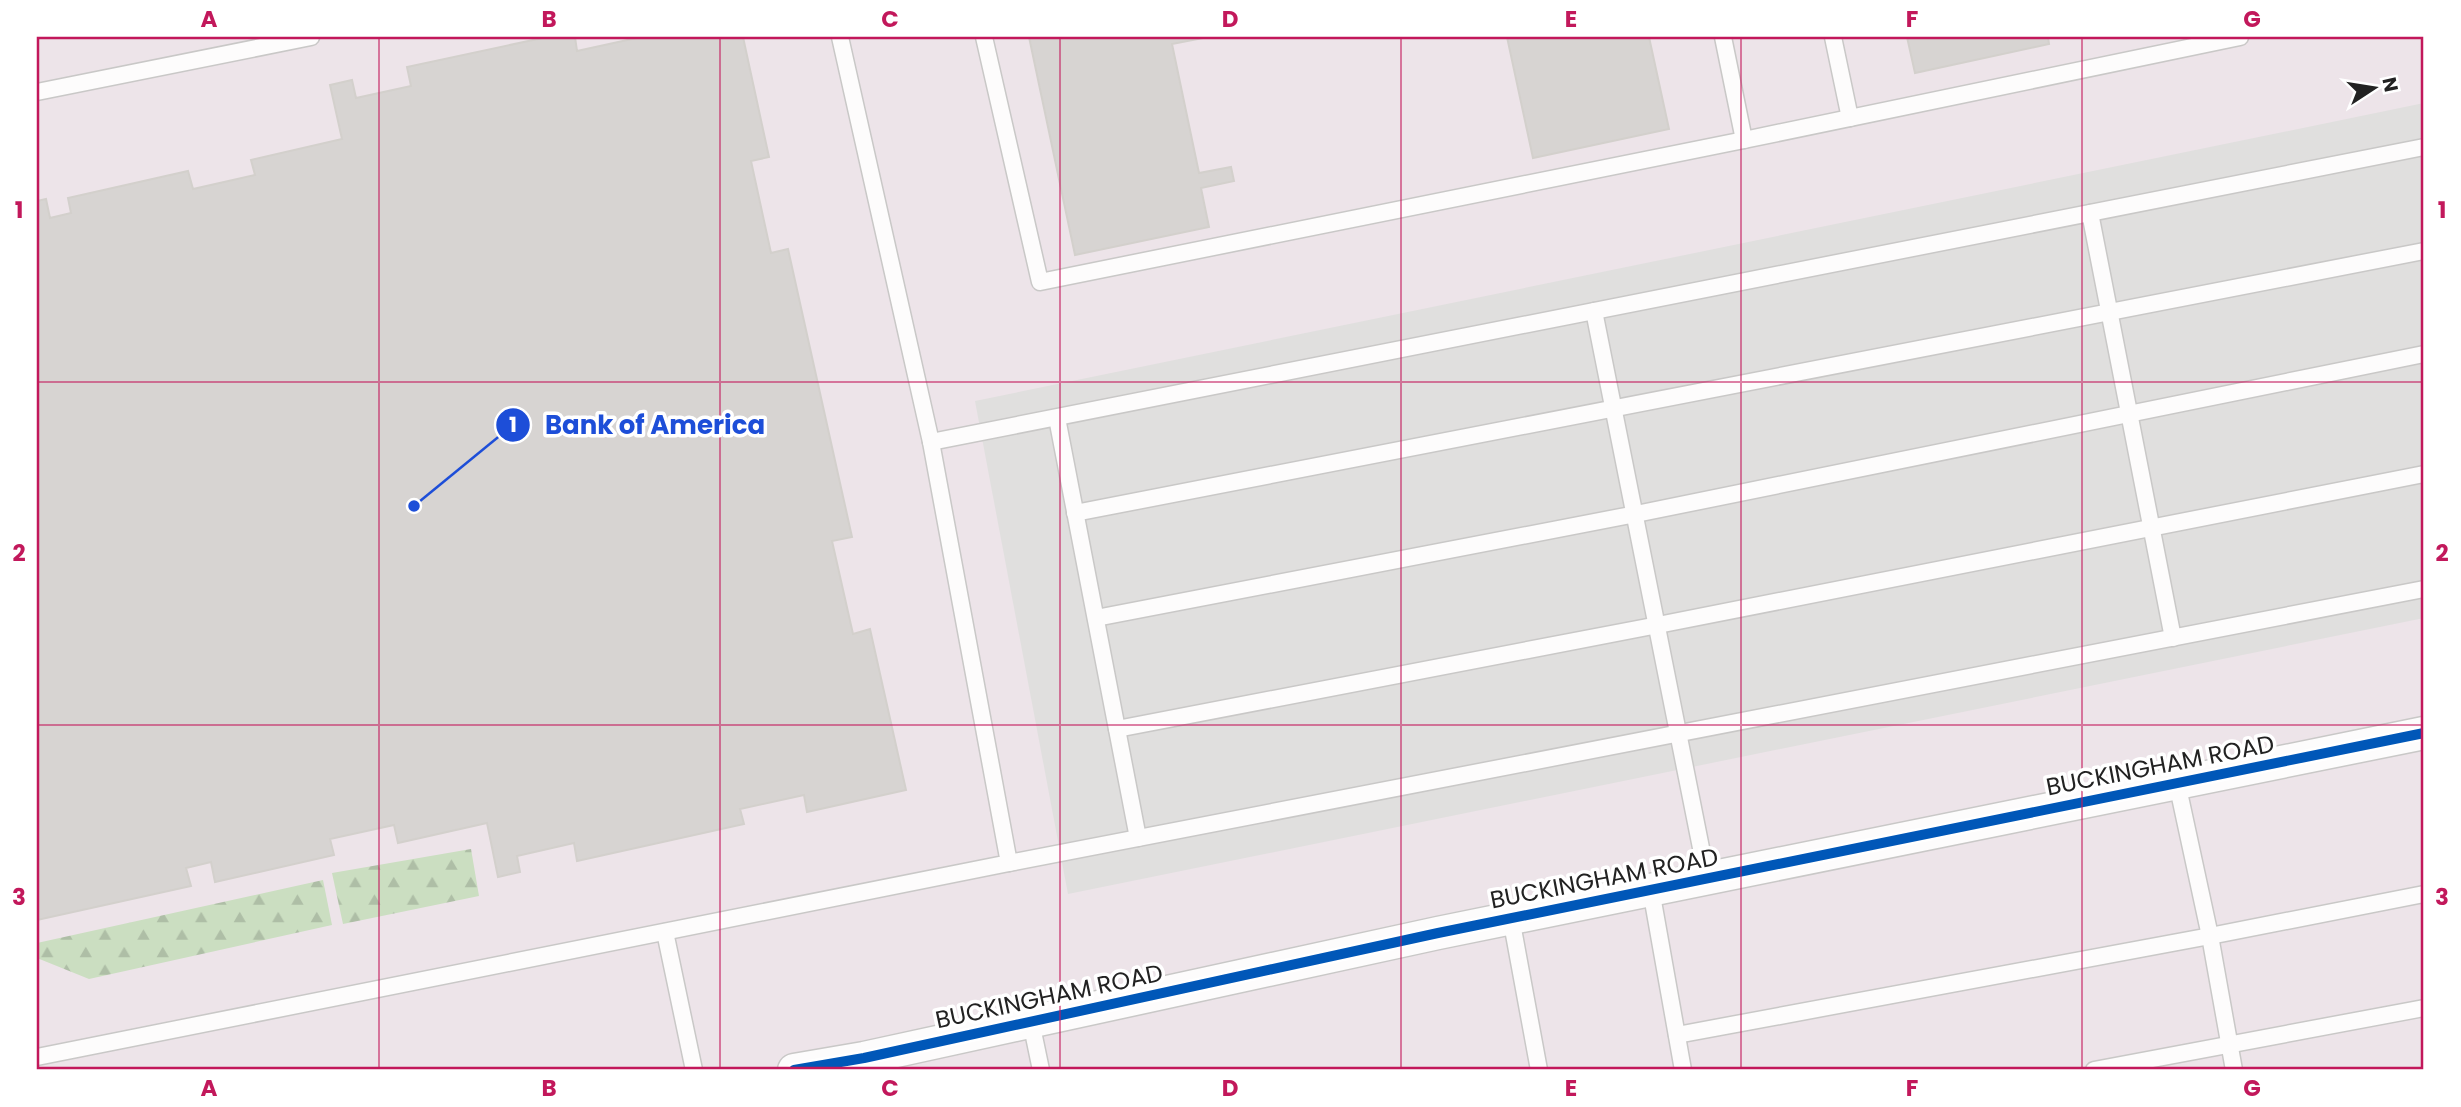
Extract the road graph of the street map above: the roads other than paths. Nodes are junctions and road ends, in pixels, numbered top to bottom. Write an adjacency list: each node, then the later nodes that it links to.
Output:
1 (311, 37): 7 (lane)
2 (841, 37): 19 (lane)
3 (984, 37): 9 (lane)
4 (1723, 37): 9 (lane)
5 (1833, 37): 8 (lane)
6 (2240, 37): 8 (lane)
7 (37, 92)
8 (1850, 118): 9 (lane)
9 (1744, 140)
10 (2424, 147): 11 (lane)
11 (2090, 213): 13 (lane); 14 (lane)
12 (2424, 251): 14 (lane)
13 (1594, 311): 16 (lane); 18 (lane)
14 (2109, 313): 16 (lane); 17 (lane)
15 (2424, 354): 17 (lane)
16 (1614, 409): 21 (lane); 22 (lane)
17 (2129, 414): 22 (lane); 23 (lane)
18 (1057, 418): 19 (lane); 21 (lane)
19 (932, 442): 33 (lane)
20 (2424, 474): 23 (lane)
21 (1075, 513): 25 (lane)
22 (1636, 514): 25 (lane); 26 (lane)
23 (2151, 528): 26 (lane); 27 (lane)
24 (2424, 589): 27 (lane)
25 (1096, 618): 28 (lane)
26 (1658, 625): 28 (lane); 29 (lane)
27 (2173, 638): 29 (lane)
28 (1117, 729): 32 (lane)
29 (1680, 733): 32 (lane); 34 (lane)
30 (2424, 733): 31 (street, BUCKINGHAM ROAD)
31 (2177, 783): 34 (street, BUCKINGHAM ROAD); 39 (lane)
32 (1138, 838): 33 (lane)
33 (1009, 863): 38 (lane)
34 (1707, 878): 35 (street, BUCKINGHAM ROAD)
35 (1651, 890): 37 (street, BUCKINGHAM ROAD); 42 (lane)
36 (2424, 894): 39 (lane)
37 (1511, 918): 41 (street, BUCKINGHAM ROAD); 48 (lane)
38 (665, 932): 44 (lane); 45 (lane)
39 (2210, 936): 42 (lane); 43 (lane)
40 (2424, 1008): 43 (lane)
41 (1031, 1022): 46 (street, BUCKINGHAM ROAD); 47 (lane)
42 (1677, 1035): 49 (lane)
43 (2230, 1044): 50 (lane); 51 (lane)
44 (37, 1057)
45 (694, 1070)
46 (794, 1070)
47 (1041, 1070)
48 (1539, 1070)
49 (1683, 1070)
50 (2094, 1070)
51 (2234, 1070)

